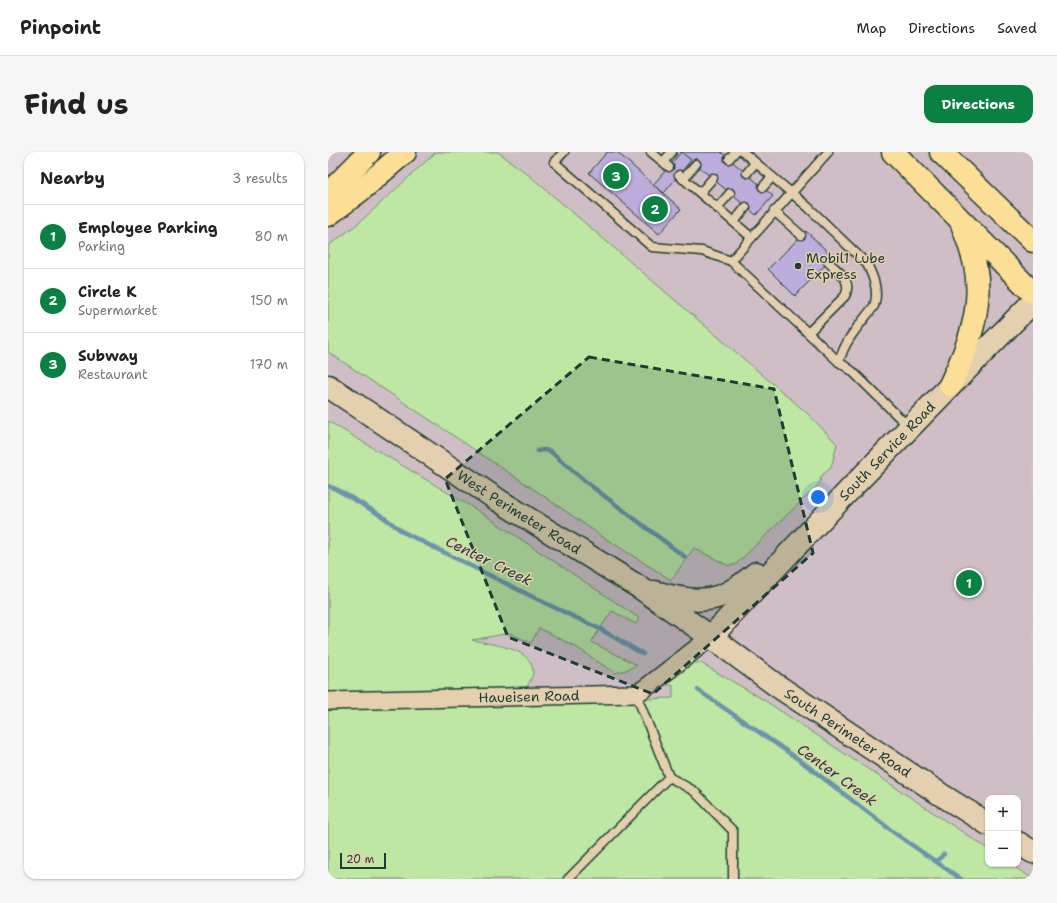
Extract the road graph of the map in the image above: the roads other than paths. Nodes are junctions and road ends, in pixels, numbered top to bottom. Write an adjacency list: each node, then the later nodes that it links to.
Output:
1 (369, 152): 19 (highway)
2 (405, 152): 23 (highway)
3 (564, 152): 29 (lane)
4 (651, 152): 5 (lane)
5 (672, 152)
6 (743, 152): 10 (lane)
7 (828, 152): 18 (lane)
8 (893, 152): 24 (highway)
9 (941, 152): 28 (highway)
10 (755, 163): 12 (lane); 13 (lane)
11 (696, 164): 16 (lane)
12 (747, 173)
13 (772, 177): 15 (lane); 18 (lane)
14 (712, 178): 16 (lane)
15 (763, 187)
16 (700, 193): 21 (lane)
17 (730, 193): 21 (lane)
18 (790, 193): 22 (lane); 34 (lane)
19 (328, 194)
20 (746, 207): 25 (lane)
21 (717, 208): 25 (lane)
22 (774, 211): 26 (lane); 27 (lane)
23 (328, 215)
24 (959, 218): 31 (highway); 35 (highway)
25 (734, 222): 27 (lane)
26 (801, 235)
27 (751, 237): 29 (lane)
28 (1033, 241)
29 (731, 261): 33 (lane)
30 (828, 262): 33 (lane)
31 (1033, 293)
32 (1033, 302): 35 (street, South Service Road)
33 (808, 333): 34 (lane)
34 (839, 362): 37 (lane)
35 (950, 385): 37 (street, South Service Road)
36 (328, 386): 39 (street, West Perimeter Road)
37 (909, 427): 38 (street, South Service Road)
38 (810, 530): 39 (street); 40 (street, South Service Road)
39 (639, 587): 40 (street, West Perimeter Road)
40 (711, 637): 41 (street); 44 (street, South Perimeter Road)
41 (636, 694): 42 (street, Haueisen Road); 43 (lane)
42 (328, 701)
43 (669, 777): 47 (lane); 48 (lane)
44 (985, 822)
45 (1021, 845): 46 (street)
46 (1033, 852)
47 (568, 879)
48 (733, 879)

